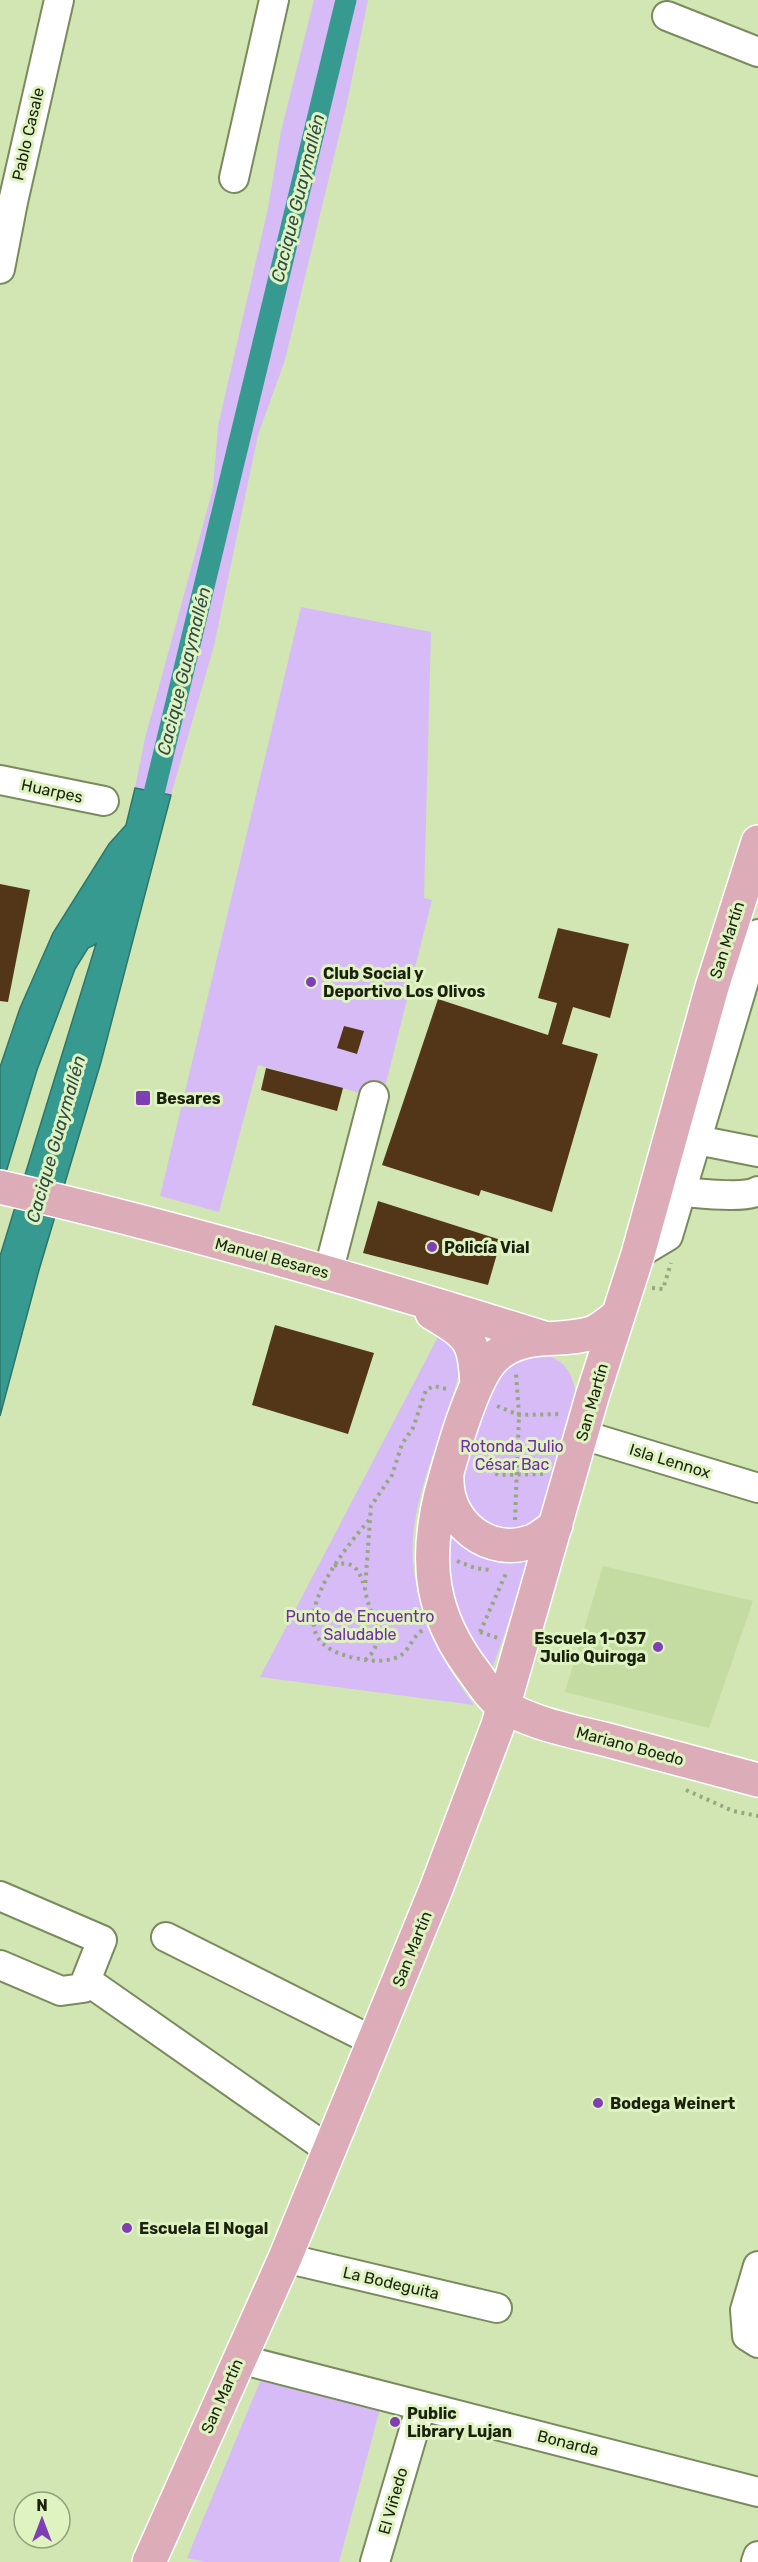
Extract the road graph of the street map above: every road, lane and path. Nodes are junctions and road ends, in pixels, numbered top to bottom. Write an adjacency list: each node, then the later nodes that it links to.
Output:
1 (59, 0): 6 (street, Pablo Casale)
2 (274, 0): 5 (street)
3 (667, 16): 4 (street)
4 (758, 52)
5 (234, 178)
6 (0, 269)
7 (0, 780): 8 (street, Huarpes)
8 (104, 801)
9 (758, 842): 17 (main road, San Martín)
10 (758, 934): 12 (street)
11 (374, 1096): 18 (street)
12 (697, 1140): 13 (street); 16 (street)
13 (758, 1152)
14 (7, 1189): 18 (main road, Manuel Besares)
15 (758, 1191): 16 (street)
16 (682, 1192): 17 (street)
17 (638, 1254): 20 (main road, San Martín)
18 (328, 1273): 19 (main road, Manuel Besares)
19 (405, 1297): 21 (main road, Manuel Besares); 23 (main road)
20 (618, 1315): 21 (main road); 25 (main road, San Martín)
21 (543, 1337): 23 (main road); 25 (main road)
22 (515, 1367): 24 (path)
23 (467, 1392): 24 (path); 26 (main road); 30 (path)
24 (519, 1415): 25 (path); 27 (path)
25 (588, 1415): 28 (main road, San Martín); 29 (street, Isla Lennox)
26 (451, 1460): 27 (path); 32 (main road); 37 (main road)
27 (518, 1475): 28 (path); 32 (path)
28 (571, 1477): 31 (main road, San Martín)
29 (758, 1488)
30 (369, 1519): 33 (path); 34 (path)
31 (556, 1525): 32 (main road); 39 (main road, San Martín)
32 (513, 1545): 38 (path)
33 (334, 1567): 34 (path); 40 (path)
34 (364, 1589): 36 (path)
35 (417, 1604): 36 (path)
36 (372, 1616): 40 (path)
37 (438, 1629): 38 (path); 40 (path); 41 (main road)
38 (480, 1632): 39 (path)
39 (521, 1646): 41 (main road, San Martín)
40 (365, 1660)
41 (504, 1706): 42 (main road, Mariano Boedo); 47 (main road, San Martín)
42 (758, 1780)
43 (0, 1896): 46 (street)
44 (166, 1937): 47 (street)
45 (0, 1965): 46 (street)
46 (86, 1980): 48 (street)
47 (375, 2042): 48 (main road, San Martín)
48 (329, 2150): 49 (main road, San Martín)
49 (285, 2258): 51 (street, La Bodeguita); 53 (main road, San Martín)
50 (758, 2266): 52 (street)
51 (497, 2308)
52 (758, 2343)
53 (239, 2359): 54 (street, Bonarda); 58 (main road, San Martín)
54 (421, 2406): 55 (street, Bonarda); 57 (street, El Viñedo)
55 (758, 2492)
56 (758, 2556): 59 (street)
57 (383, 2557)
58 (149, 2562)
59 (756, 2562)

